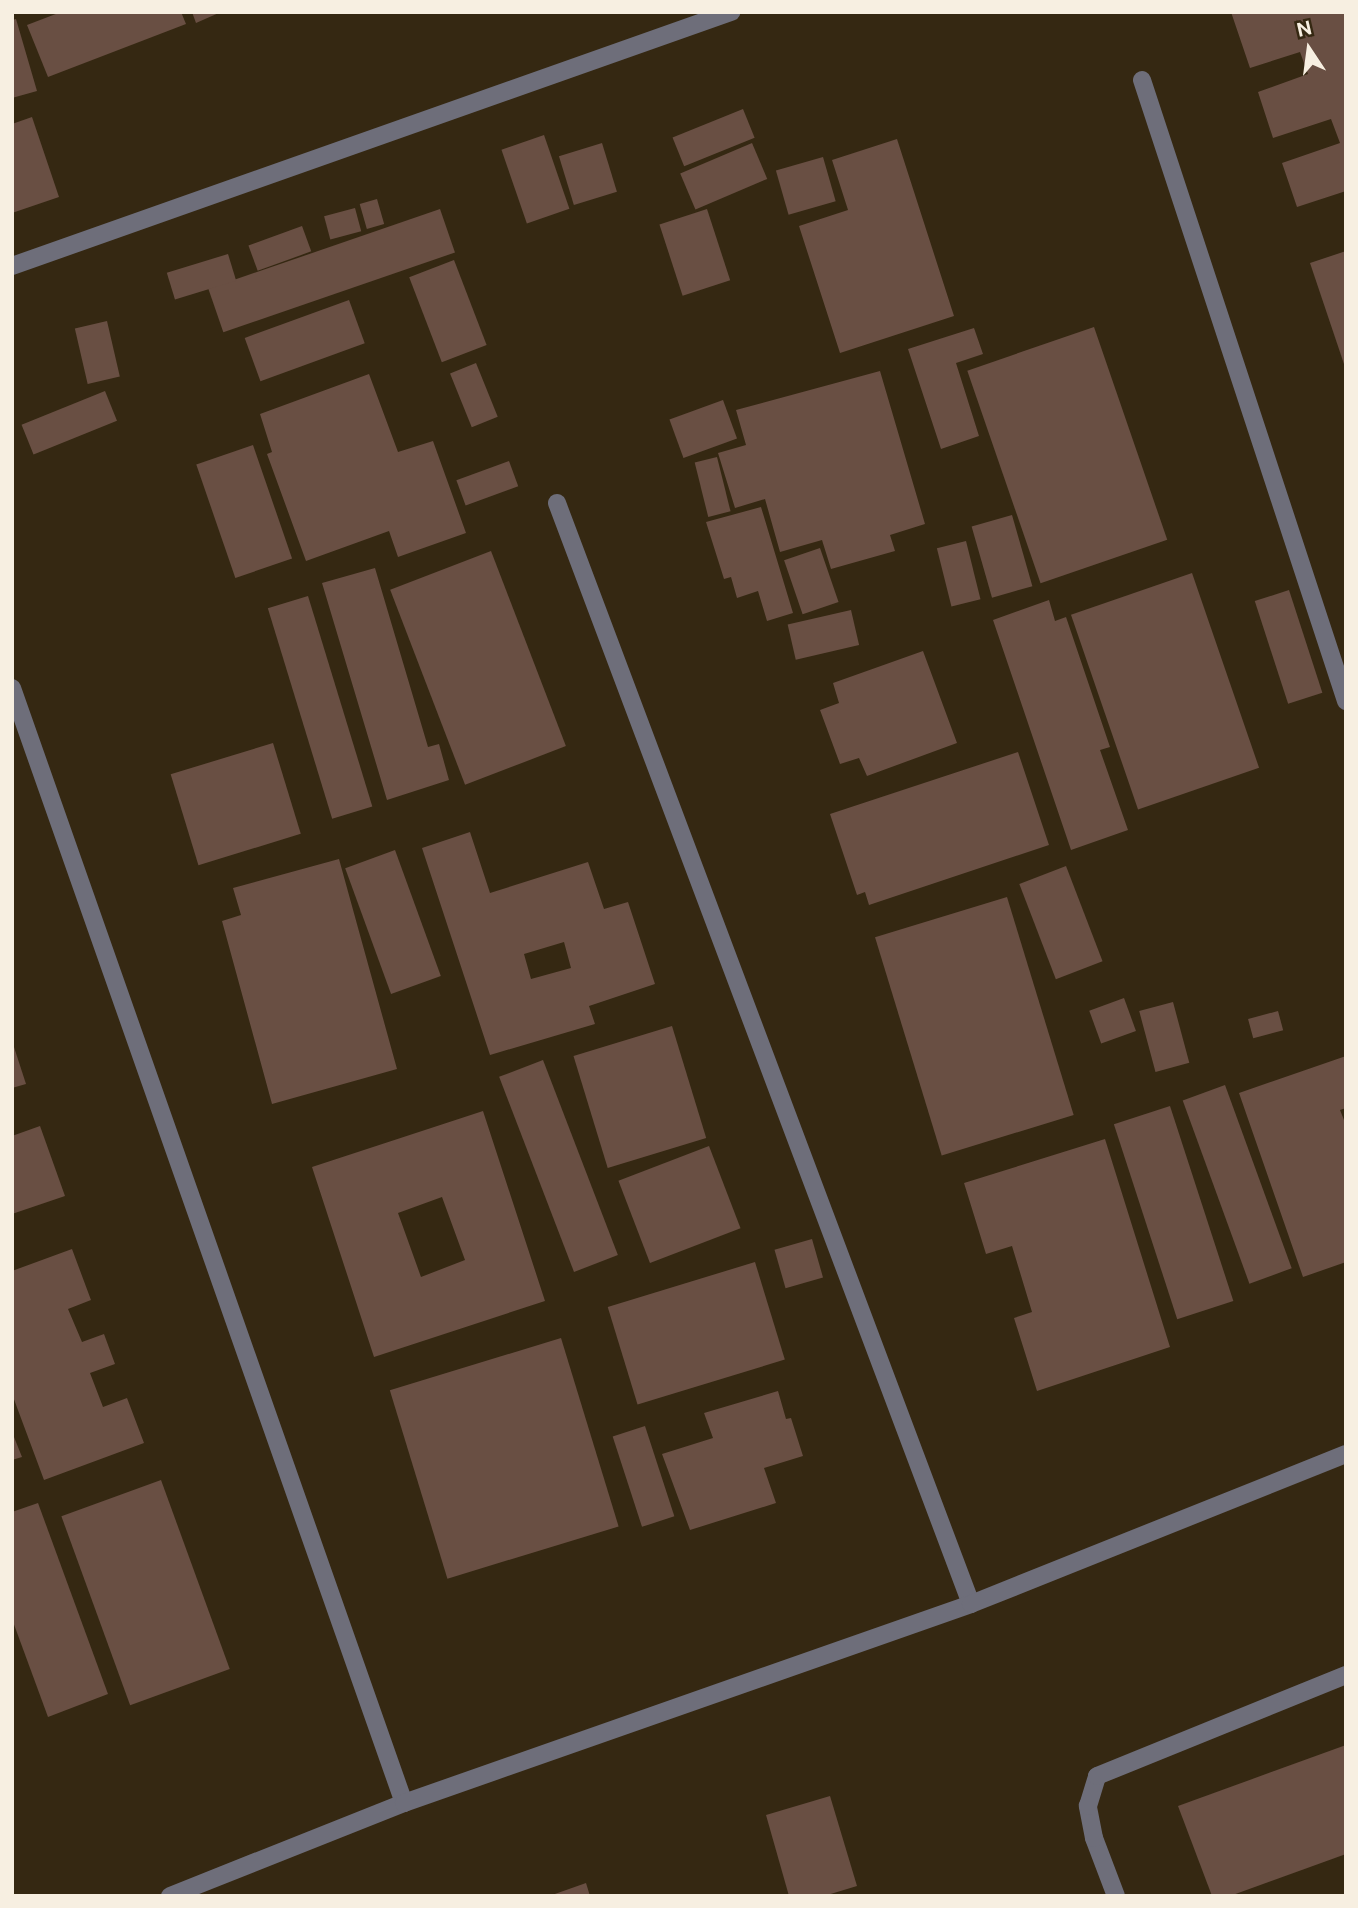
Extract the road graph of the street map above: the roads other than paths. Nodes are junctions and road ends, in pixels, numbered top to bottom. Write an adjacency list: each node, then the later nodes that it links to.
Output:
1 (731, 12): 3 (street)
2 (1142, 80): 6 (street)
3 (12, 266)
4 (557, 503): 8 (street)
5 (12, 688): 10 (street)
6 (1346, 701)
7 (1346, 1454): 8 (street)
8 (971, 1604): 10 (street)
9 (1346, 1675): 12 (street)
10 (404, 1803): 11 (street)
11 (170, 1896)
12 (1116, 1896)

